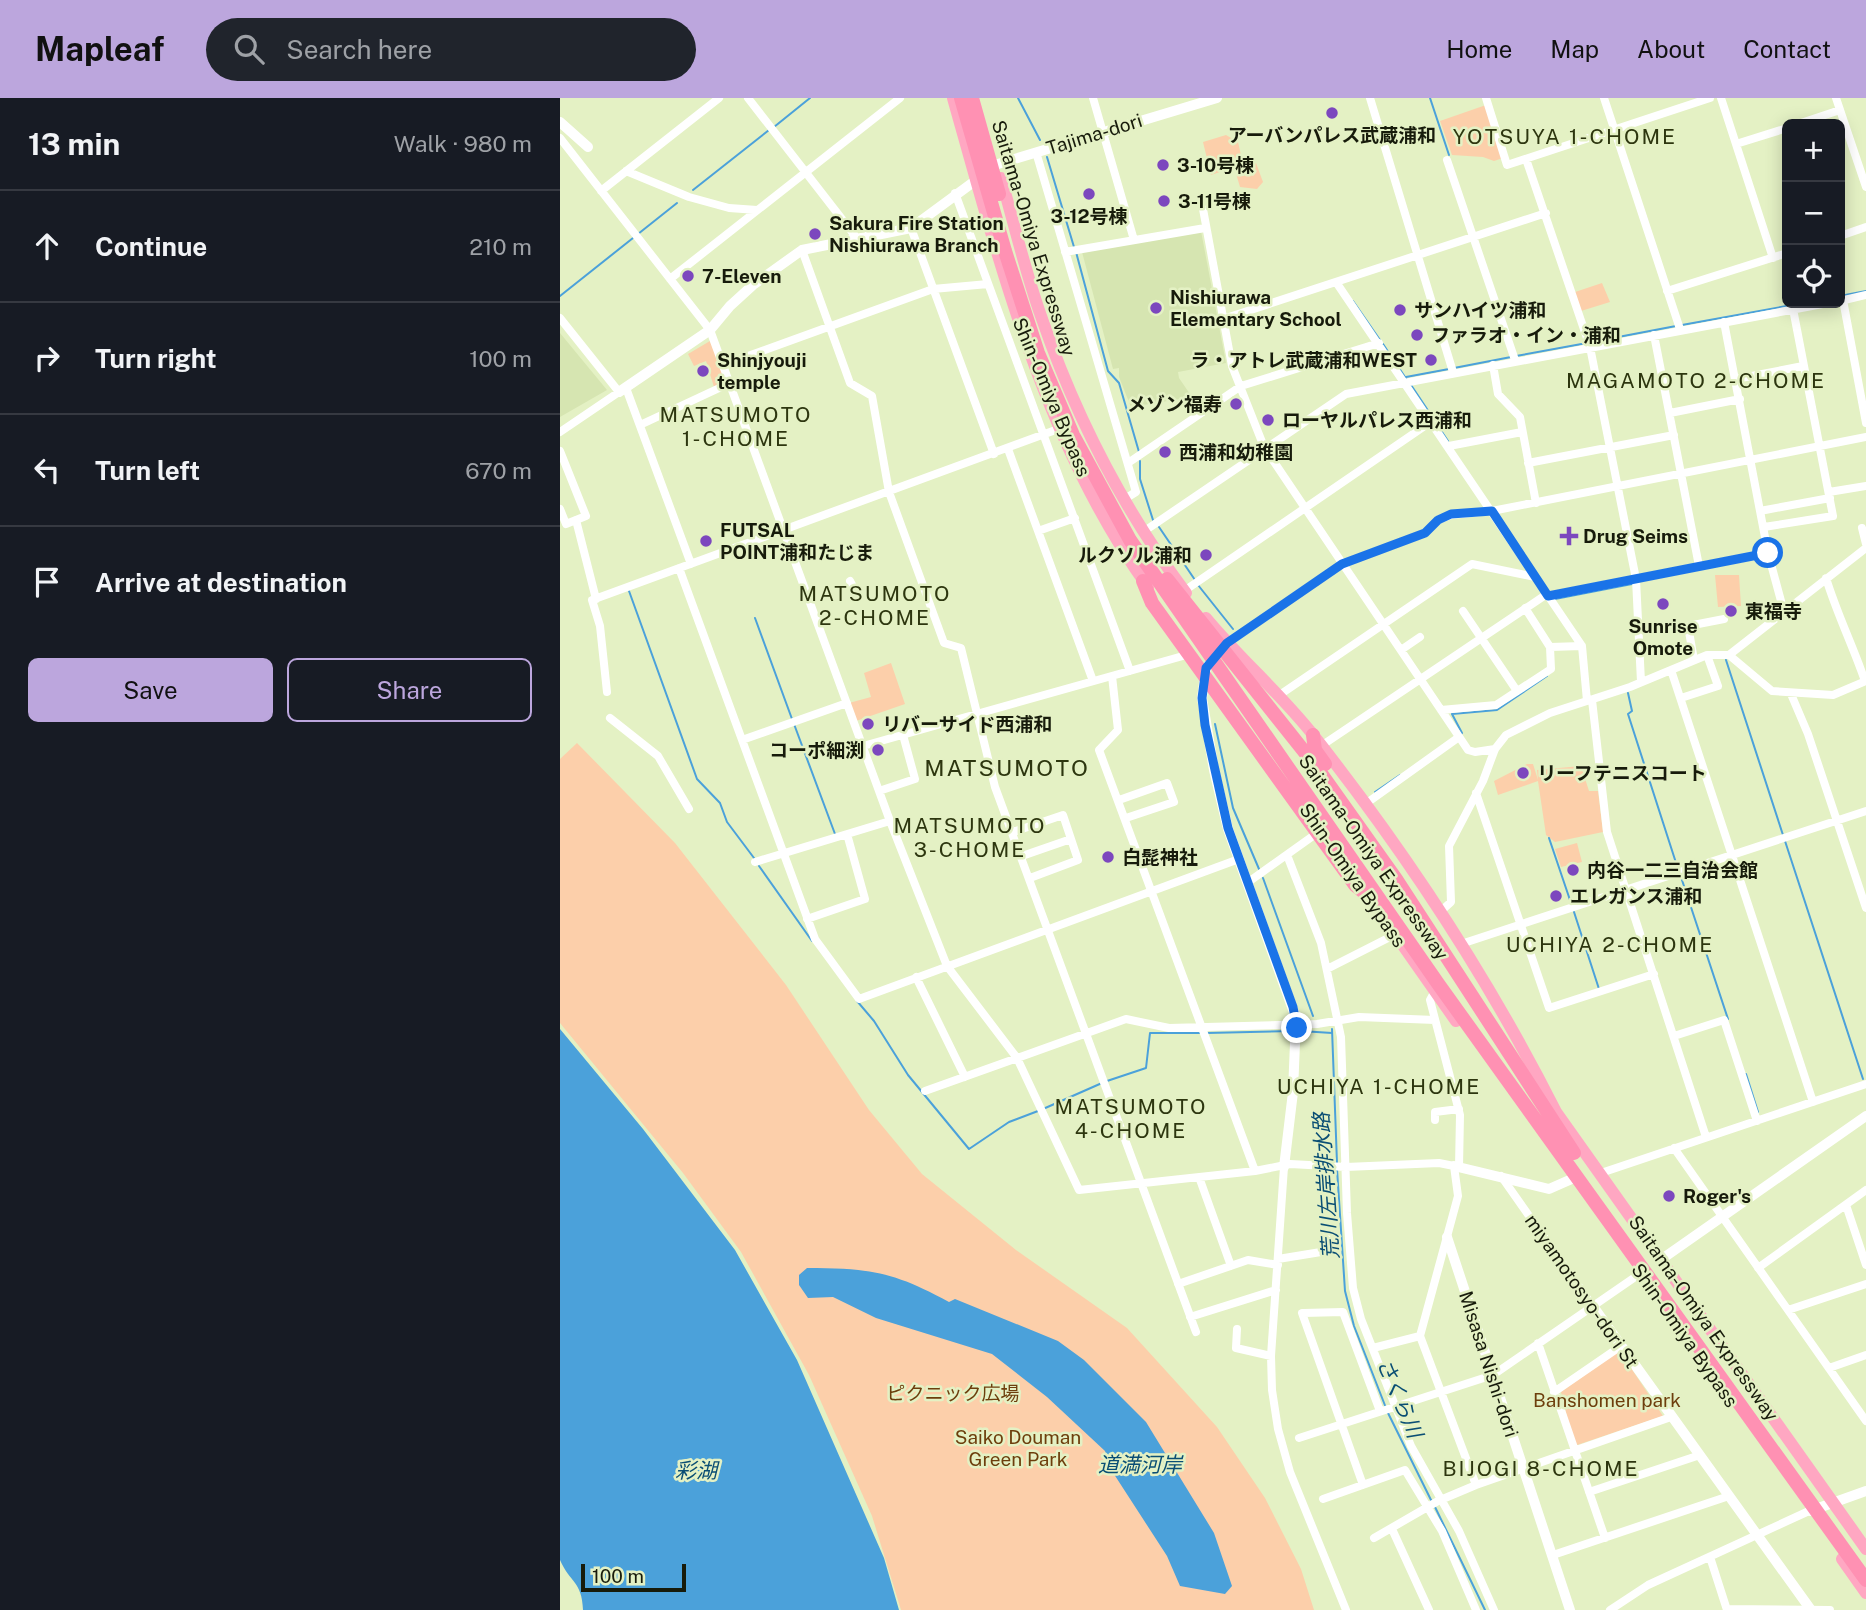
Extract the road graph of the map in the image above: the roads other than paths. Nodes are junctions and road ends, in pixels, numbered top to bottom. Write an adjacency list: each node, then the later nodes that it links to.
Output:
1 (719, 98): 29 (street)
2 (748, 98): 30 (street)
3 (900, 98): 30 (street)
4 (953, 98): 31 (highway, Shin-Omiya Bypass)
5 (961, 98): 199 (highway, Saitama-Omiya Expressway)
6 (972, 98): 216 (highway, Saitama-Omiya Expressway)
7 (979, 98): 28 (highway, Shin-Omiya Bypass)
8 (1093, 98): 21 (street)
9 (1217, 98): 21 (street, Tajima-dori)
10 (1370, 98): 48 (street)
11 (1486, 98): 26 (street)
12 (1604, 98): 19 (street)
13 (1710, 98): 19 (street)
14 (1721, 98): 23 (street)
15 (1836, 98): 16 (street)
16 (1840, 110): 17 (street); 32 (street)
17 (1813, 119)
18 (560, 122): 24 (street)
19 (1615, 130): 26 (street); 54 (street)
20 (1782, 130): 23 (street)
21 (1103, 131): 25 (street, Tajima-dori); 43 (street)
22 (560, 138): 33 (street)
23 (1735, 144): 49 (street)
24 (588, 147)
25 (1036, 152): 28 (street, Tajima-dori); 46 (street)
26 (1525, 159): 37 (street)
27 (1447, 160): 42 (street)
28 (998, 164): 31 (street, Tajima-dori); 105 (highway, Shin-Omiya Bypass)
29 (626, 171): 33 (street); 36 (street)
30 (806, 172): 36 (street); 44 (street)
31 (975, 178): 34 (street, Tajima-dori); 84 (highway, Shin-Omiya Bypass)
32 (1866, 187)
33 (601, 191): 50 (street)
34 (955, 193): 39 (street, Tajima-dori); 52 (street)
35 (1203, 209): 40 (street)
36 (757, 210): 50 (street)
37 (1546, 213): 42 (street); 68 (street)
38 (1866, 227): 41 (street)
39 (911, 228): 44 (street); 53 (street)
40 (1205, 228): 43 (street); 61 (street)
41 (1845, 234)
42 (1475, 236): 48 (street); 69 (street)
43 (1135, 240): 46 (street)
44 (859, 241): 45 (street)
45 (802, 250): 63 (street); 65 (street)
46 (1065, 252): 98 (street)
47 (1782, 255): 49 (street)
48 (1417, 256): 51 (street); 73 (street)
49 (1773, 258): 54 (street)
50 (670, 279): 65 (street)
51 (1336, 282): 61 (street); 67 (street)
52 (988, 284): 53 (street); 87 (street)
53 (933, 289): 63 (street); 96 (street)
54 (1667, 291): 64 (street)
55 (1866, 295): 56 (street)
56 (1845, 299)
57 (1799, 308): 59 (street)
58 (1843, 308): 82 (street)
59 (1793, 309): 62 (street); 72 (street)
60 (560, 318): 78 (street)
61 (1223, 319): 77 (street)
62 (1724, 322): 64 (street); 74 (street)
63 (829, 327): 70 (street); 103 (street)
64 (1680, 329): 66 (street)
65 (710, 330): 70 (street); 78 (street)
66 (1654, 335): 68 (street); 80 (street)
67 (1379, 343): 75 (street); 77 (street)
68 (1590, 347): 69 (street); 93 (street)
69 (1515, 360): 71 (street)
70 (723, 365): 76 (street)
71 (1493, 365): 73 (street); 86 (street)
72 (1803, 366): 74 (street); 91 (street)
73 (1453, 372): 75 (street)
74 (1736, 379): 79 (street)
75 (1405, 382): 81 (street); 92 (street)
76 (730, 383): 83 (street); 116 (street)
77 (1241, 386): 92 (street); 98 (street)
78 (623, 390): 83 (street); 85 (street)
79 (1740, 399): 80 (street); 97 (street)
80 (1670, 413): 88 (street)
81 (1432, 421): 90 (street); 107 (street)
82 (1866, 423)
83 (640, 425): 120 (street)
84 (1060, 428): 87 (street); 128 (highway, Shin-Omiya Bypass)
85 (560, 432)
86 (1522, 432): 90 (street); 99 (street)
87 (1045, 435): 94 (street); 111 (street)
88 (1674, 435): 93 (street); 100 (street)
89 (1866, 437): 91 (street)
90 (1449, 446): 109 (street)
91 (1819, 446): 97 (street); 104 (street)
92 (1264, 447): 107 (street); 113 (street)
93 (1608, 448): 99 (street); 102 (street)
94 (1008, 449): 96 (street); 117 (street)
95 (560, 451): 112 (street)
96 (993, 454): 103 (street)
97 (1751, 460): 100 (street); 110 (street)
98 (1128, 463): 105 (street)
99 (1528, 463): 106 (street)
100 (1682, 474): 102 (street); 122 (street)
101 (1866, 486): 104 (street)
102 (1616, 487): 106 (street); 126 (street)
103 (889, 492): 116 (street); 166 (street)
104 (1829, 495): 110 (street); 114 (street)
105 (1124, 500): 113 (highway, Shin-Omiya Bypass)
106 (1536, 503): 109 (street)
107 (1305, 508): 121 (street); 129 (street)
108 (560, 509): 112 (street)
109 (1492, 511): 121 (street); 124 (street)
110 (1760, 511): 114 (street)
111 (1075, 518): 117 (street); 150 (street)
112 (576, 520): 132 (street)
113 (1151, 526): 129 (highway, Shin-Omiya Bypass)
114 (1763, 527): 119 (street)
115 (1862, 528): 118 (street)
116 (784, 530): 120 (street); 164 (street)
117 (1038, 531): 153 (street)
118 (1866, 546): 125 (street)
119 (1768, 553): 122 (street); 135 (street)
120 (691, 564): 123 (street)
121 (1342, 564): 137 (street); 140 (street)
122 (1699, 566): 126 (street)
123 (679, 568): 132 (street); 170 (street)
124 (1535, 577): 131 (street); 137 (street)
125 (1826, 578): 135 (street); 154 (street)
126 (1636, 579): 131 (street); 155 (street)
127 (850, 581): 130 (street)
128 (1143, 581): 144 (highway, Shin-Omiya Bypass); 199 (highway)
129 (1193, 585): 140 (highway, Shin-Omiya Bypass)
130 (856, 592)
131 (1548, 595): 133 (street); 141 (street)
132 (596, 598): 157 (street)
133 (1525, 608): 139 (street); 142 (street)
134 (1463, 611): 139 (street)
135 (1784, 612): 146 (street)
136 (1724, 619): 147 (street)
137 (1383, 624): 143 (street); 159 (street)
138 (1420, 637): 143 (street)
139 (1482, 637): 152 (street); 156 (street)
140 (1227, 643): 148 (street); 159 (highway, Shin-Omiya Bypass)
141 (1582, 646): 142 (street); 163 (street)
142 (1550, 647): 156 (street)
143 (1401, 650): 152 (street)
144 (1195, 653): 148 (highway, Shin-Omiya Bypass); 150 (street)
145 (1707, 655): 146 (street); 147 (street); 161 (street)
146 (1729, 655): 158 (street)
147 (1694, 660): 149 (street)
148 (1206, 668): 160 (street); 162 (highway, Shin-Omiya Bypass)
149 (1671, 670): 155 (street); 161 (street)
150 (1130, 671): 151 (street)
151 (1112, 676): 153 (street); 176 (street)
152 (1420, 679): 165 (street); 171 (street)
153 (1093, 681): 166 (street)
154 (1866, 681): 158 (street)
155 (1641, 682): 163 (street)
156 (1517, 691): 165 (street)
157 (607, 692)
158 (1791, 694): 181 (street)
159 (1278, 696): 171 (highway, Shin-Omiya Bypass)
160 (1202, 698): 162 (street); 191 (street)
161 (1681, 698): 188 (street)
162 (1228, 699): 183 (highway, Shin-Omiya Bypass)
163 (1589, 700): 173 (street); 195 (street)
164 (847, 703): 170 (street); 172 (street)
165 (1441, 710): 169 (street)
166 (976, 714): 168 (street); 184 (street)
167 (610, 718): 178 (street)
168 (903, 735): 172 (street); 174 (street)
169 (1459, 737): 173 (street); 177 (street)
170 (742, 740): 187 (street)
171 (1317, 740): 177 (highway, Shin-Omiya Bypass); 216 (highway)
172 (863, 746): 174 (street)
173 (1494, 749): 175 (street)
174 (879, 792): 182 (street)
175 (1476, 793): 198 (street); 201 (street)
176 (1119, 800): 180 (street); 180 (street)
177 (1364, 805): 198 (highway, Shin-Omiya Bypass)
178 (689, 809)
179 (1866, 811): 181 (street)
180 (1126, 818): 196 (street)
181 (1837, 820): 188 (street); 197 (street)
182 (890, 821): 185 (street); 205 (street)
183 (1323, 830): 189 (street); 203 (highway, Shin-Omiya Bypass)
184 (1013, 832): 186 (street); 190 (street)
185 (848, 834): 187 (street); 200 (street)
186 (1071, 839): 190 (street); 193 (street)
187 (783, 853): 192 (street); 200 (street)
188 (1732, 854): 195 (street); 221 (street)
189 (1287, 855): 194 (street); 206 (street)
190 (1022, 856): 193 (street)
191 (1239, 859): 194 (street); 196 (street)
192 (755, 862)
193 (1030, 878): 202 (street)
194 (1247, 883): 212 (street)
195 (1626, 889): 201 (street); 207 (street)
196 (1152, 891): 202 (street); 213 (street)
197 (1866, 908)
198 (1441, 911): 204 (highway, Shin-Omiya Bypass)
199 (1393, 916): 292 (highway, Saitama-Omiya Expressway)
200 (807, 919): 208 (street)
201 (1520, 924): 204 (street); 207 (street)
202 (1048, 929): 205 (street); 214 (street)
203 (1396, 934): 206 (street); 209 (highway, Shin-Omiya Bypass)
204 (1461, 944): 232 (highway, Shin-Omiya Bypass)
205 (947, 966): 208 (street); 217 (street)
206 (1326, 969): 211 (street)
207 (1654, 974): 215 (street)
208 (916, 977): 218 (street)
209 (1435, 991): 210 (street); 235 (highway, Shin-Omiya Bypass)
210 (1435, 1020): 211 (street); 222 (street)
211 (1332, 1022): 212 (street); 230 (street)
212 (1297, 1029): 213 (street); 229 (street)
213 (1204, 1031): 214 (street); 231 (street)
214 (1086, 1034): 217 (street); 236 (street)
215 (1674, 1036): 225 (street); 226 (street)
216 (1513, 1057): 291 (highway, Saitama-Omiya Expressway)
217 (1017, 1058): 218 (street); 236 (street)
218 (965, 1077): 220 (street)
219 (1866, 1084): 221 (street)
220 (925, 1091)
221 (1812, 1102): 225 (street)
222 (1459, 1109): 224 (street); 228 (street)
223 (1866, 1116): 239 (street)
224 (1435, 1120)
225 (1757, 1121): 226 (street)
226 (1706, 1138): 227 (street)
227 (1674, 1149): 232 (street); 239 (street)
228 (1457, 1166): 230 (street); 233 (street); 241 (street)
229 (1284, 1167): 230 (street); 231 (street); 243 (street)
230 (1340, 1167): 259 (street)
231 (1255, 1171): 234 (street)
232 (1598, 1174): 242 (highway, Shin-Omiya Bypass)
233 (1501, 1176): 235 (street); 251 (street, miyamotosyo-dori St)
234 (1199, 1177): 236 (street); 245 (street)
235 (1574, 1178): 247 (highway, Shin-Omiya Bypass)
236 (1140, 1183): 248 (street)
237 (1866, 1190): 238 (street)
238 (1846, 1205): 244 (street); 246 (street)
239 (1722, 1217): 242 (street); 246 (street)
240 (1326, 1236): 243 (street)
241 (1447, 1237): 256 (street); 263 (street, Misasa Nishi-dori)
242 (1658, 1261): 281 (highway, Shin-Omiya Bypass)
243 (1278, 1262): 245 (street); 250 (street)
244 (1866, 1265)
245 (1231, 1266): 248 (street)
246 (1758, 1268): 252 (street)
247 (1641, 1273): 251 (street); 283 (highway, Shin-Omiya Bypass)
248 (1178, 1284): 253 (street)
249 (1866, 1284): 252 (street)
250 (1276, 1290): 253 (street); 261 (street)
251 (1592, 1305): 257 (street); 258 (street, miyamotosyo-dori St)
252 (1788, 1310): 262 (street)
253 (1190, 1317): 255 (street)
254 (1237, 1329): 261 (street)
255 (1196, 1332)
256 (1420, 1336): 259 (street); 264 (street)
257 (1538, 1343): 263 (street); 265 (street)
258 (1621, 1346): 265 (street); 267 (street, miyamotosyo-dori St)
259 (1373, 1348): 266 (street)
260 (1866, 1355): 262 (street)
261 (1271, 1356): 295 (street)
262 (1829, 1368): 268 (street)
263 (1493, 1375): 264 (street); 273 (street, Misasa Nishi-dori)
264 (1441, 1392): 266 (street); 275 (street)
265 (1554, 1392): 271 (street)
266 (1387, 1409): 269 (street); 269 (street); 280 (street)
267 (1671, 1417): 271 (street); 272 (street, miyamotosyo-dori St)
268 (1866, 1421)
269 (1340, 1424): 270 (street); 274 (street)
270 (1299, 1438)
271 (1573, 1451): 273 (street); 277 (street)
272 (1700, 1455): 277 (street); 278 (street, miyamotosyo-dori St)
273 (1523, 1467): 275 (street); 289 (street, Misasa Nishi-dori)
274 (1363, 1485): 279 (street); 282 (street)
275 (1476, 1485): 280 (street)
276 (1866, 1491): 281 (street)
277 (1590, 1492): 287 (street)
278 (1729, 1496): 285 (street, miyamotosyo-dori St); 287 (street)
279 (1323, 1499)
280 (1440, 1500): 282 (street); 298 (street)
281 (1831, 1502): 283 (street); 288 (highway, Shin-Omiya Bypass)
282 (1428, 1507): 284 (street); 297 (street)
283 (1810, 1511): 285 (street); 293 (highway, Shin-Omiya Bypass)
284 (1392, 1529): 286 (street); 296 (street)
285 (1757, 1535): 290 (street); 302 (street, miyamotosyo-dori St)
286 (1374, 1538)
287 (1605, 1538): 289 (street)
288 (1866, 1549)
289 (1553, 1555): 299 (street, Misasa Nishi-dori)
290 (1710, 1557): 300 (street); 301 (street)
291 (1866, 1564)
292 (1866, 1580)
293 (1866, 1593)
294 (1756, 1609): 301 (street); 302 (street)
295 (1346, 1610)
296 (1429, 1610)
297 (1476, 1610)
298 (1494, 1610)
299 (1570, 1610)
300 (1611, 1610)
301 (1727, 1610)
302 (1811, 1610): 303 (street)
303 (1830, 1610)

